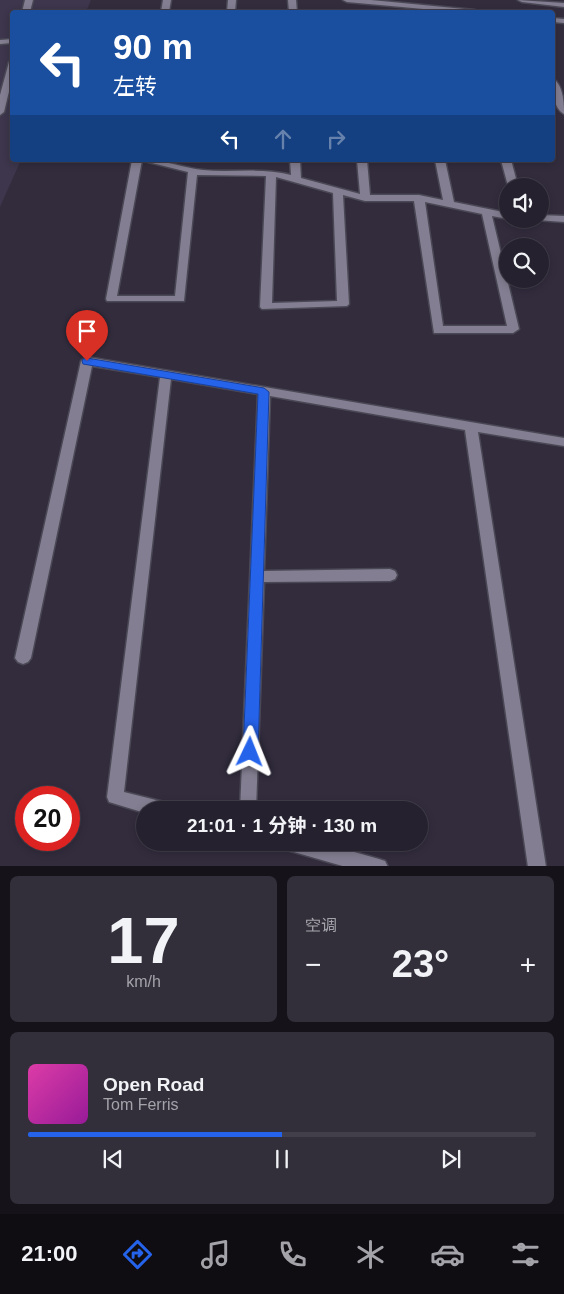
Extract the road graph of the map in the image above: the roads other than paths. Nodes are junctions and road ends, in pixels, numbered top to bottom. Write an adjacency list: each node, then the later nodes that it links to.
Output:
1 (522, 0): 3 (lane)
2 (348, 2): 4 (lane)
3 (564, 6)
4 (411, 9): 5 (lane)
5 (429, 10)
6 (10, 72): 9 (lane)
7 (555, 88): 8 (lane)
8 (564, 111)
9 (0, 112)
10 (138, 162): 17 (lane)
11 (159, 162): 17 (lane)
12 (220, 162): 18 (lane)
13 (295, 162): 21 (lane)
14 (362, 162): 23 (lane)
15 (440, 162): 25 (lane)
16 (507, 162): 20 (lane)
17 (193, 171): 18 (lane)
18 (220, 173): 19 (lane)
19 (271, 173): 21 (lane); 22 (lane)
20 (511, 178)
21 (296, 180): 22 (lane)
22 (338, 191): 23 (lane)
23 (365, 198): 24 (lane)
24 (419, 198): 25 (lane); 26 (lane)
25 (448, 204): 26 (lane)
26 (486, 212): 27 (lane)
27 (499, 214)
28 (549, 218): 29 (lane)
29 (564, 219)
30 (166, 375): 31 (lane); 36 (lane); 38 (lane)
31 (264, 392): 32 (lane); 35 (lane)
32 (471, 426): 33 (lane); 41 (lane)
33 (564, 442)
34 (390, 575): 35 (lane)
35 (257, 577): 37 (lane)
36 (23, 658)
37 (248, 801)
38 (136, 803)
39 (322, 851): 40 (lane)
40 (379, 866)
41 (537, 866)

